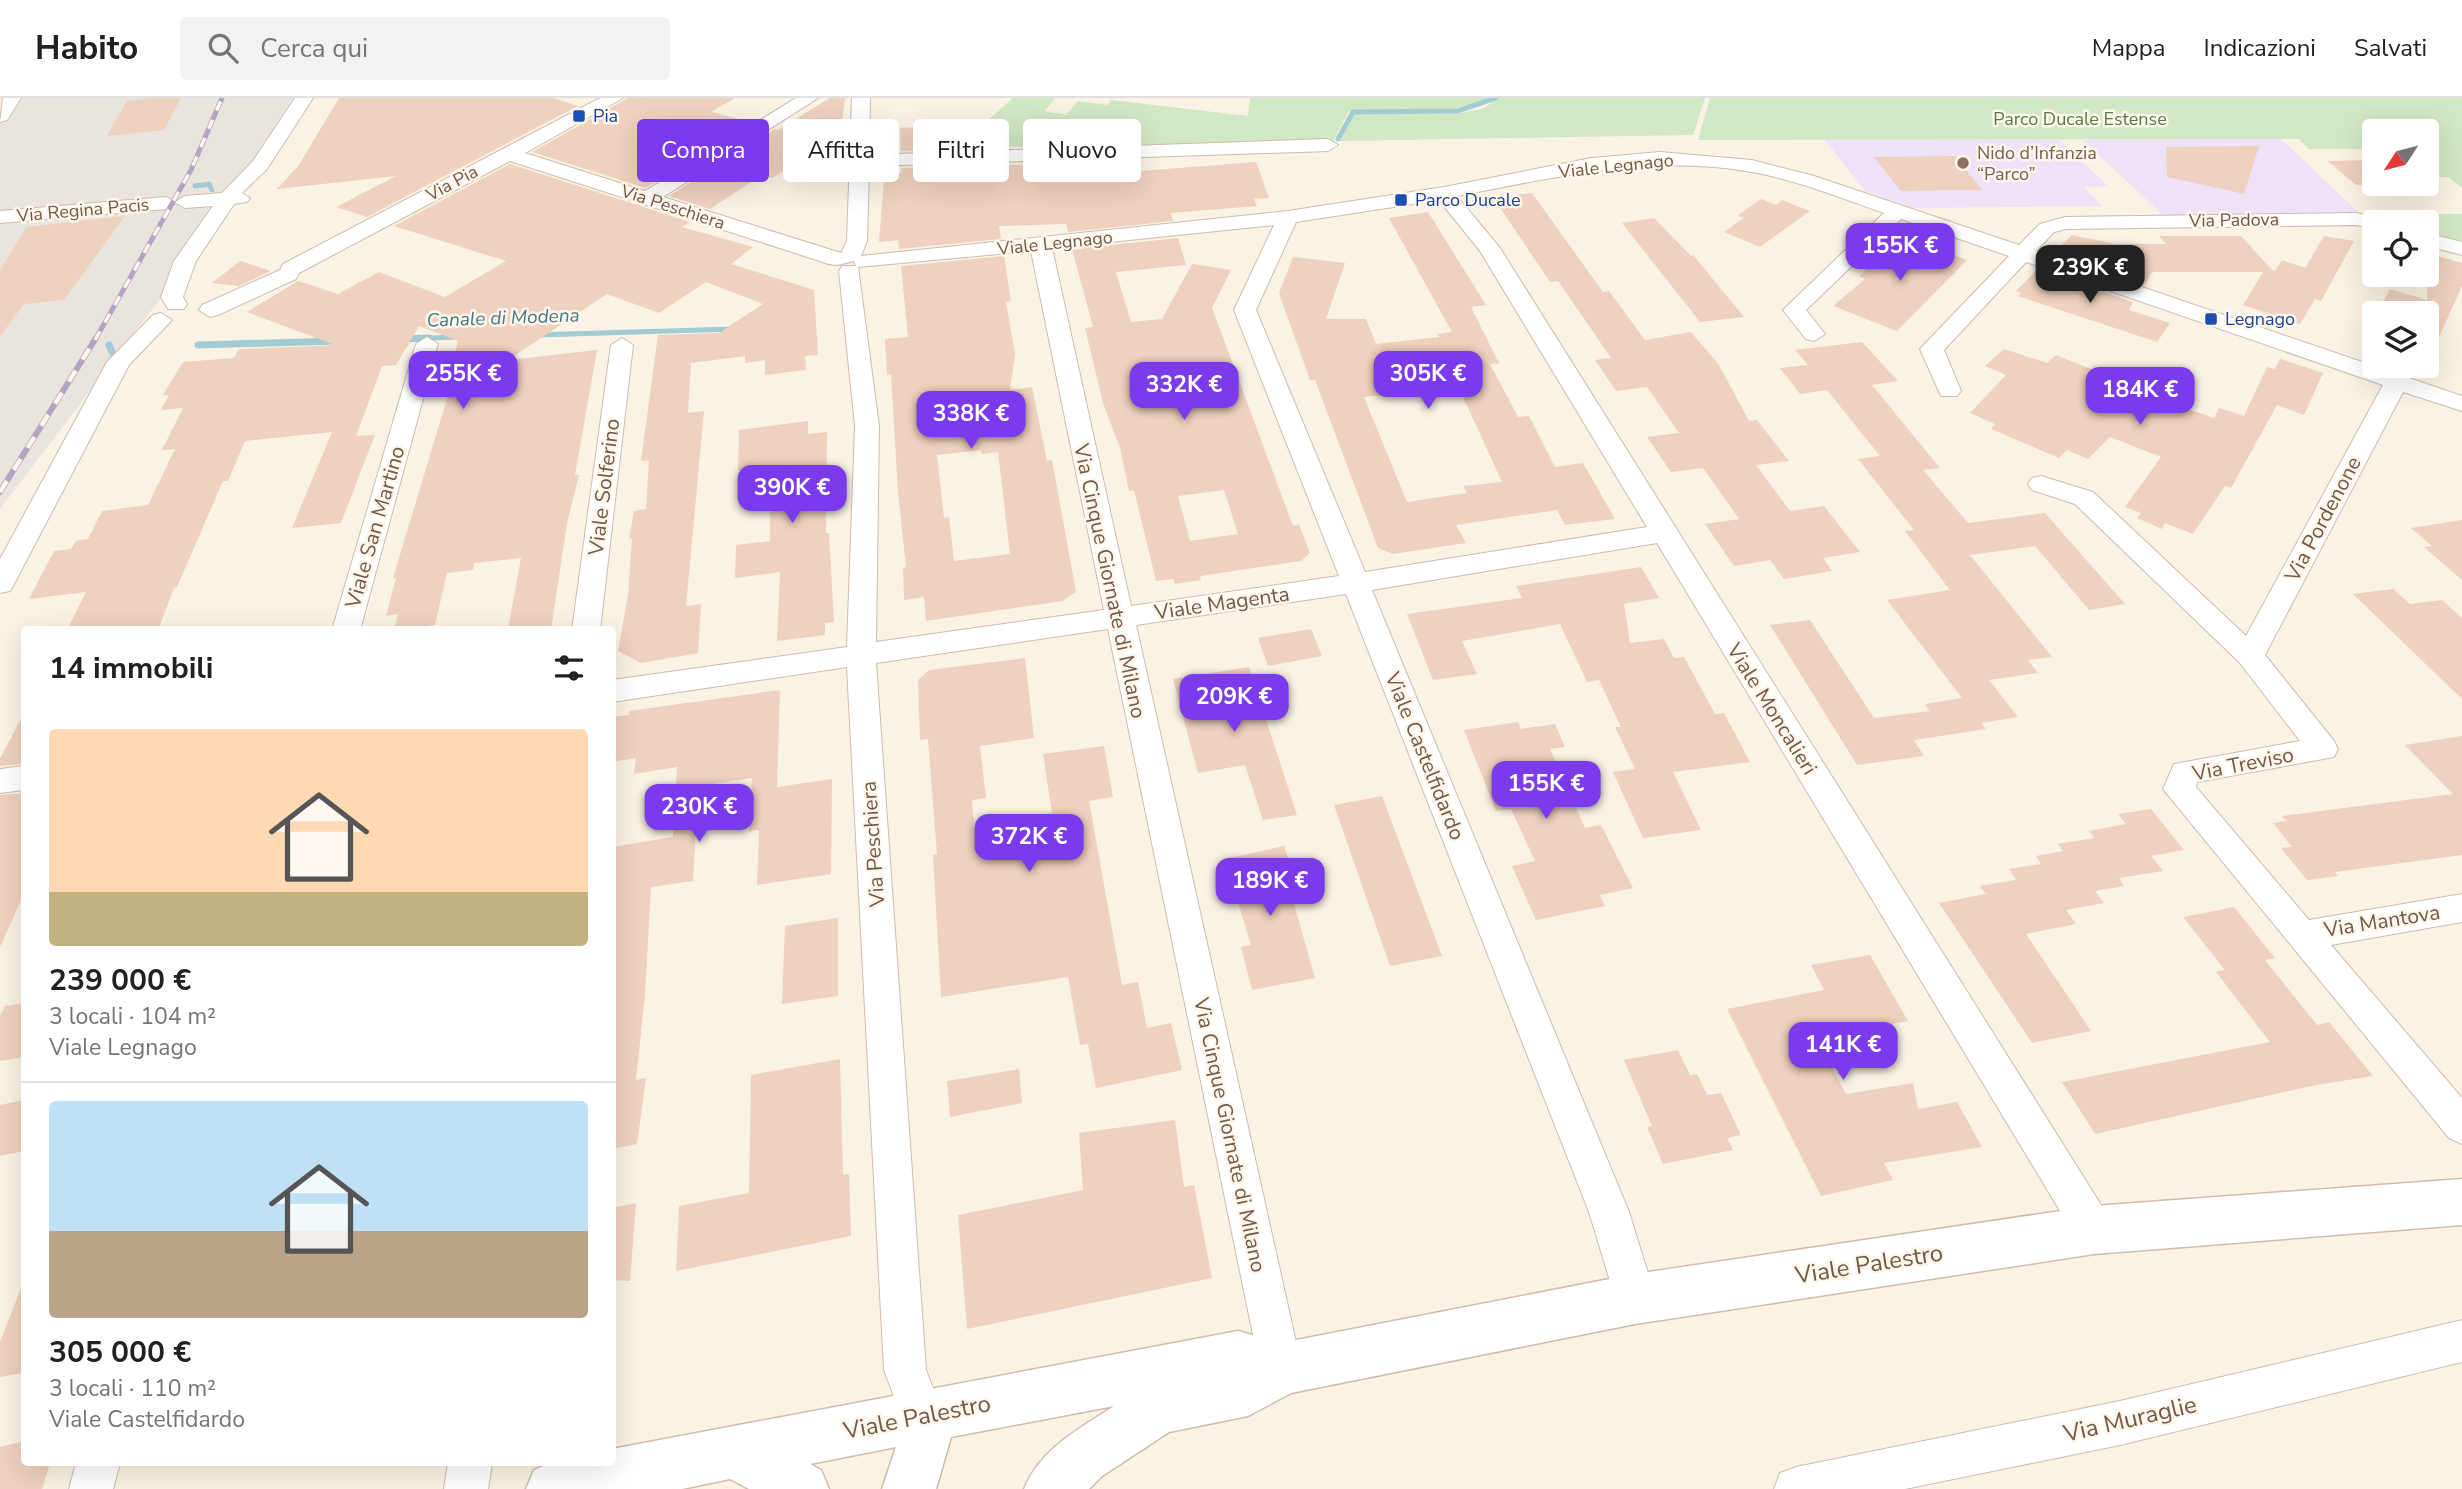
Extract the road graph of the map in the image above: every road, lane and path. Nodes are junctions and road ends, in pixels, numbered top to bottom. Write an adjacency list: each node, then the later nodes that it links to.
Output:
1 (12, 98): 6 (street)
2 (304, 98): 13 (street)
3 (614, 98): 9 (street, Via Pia)
4 (810, 98): 14 (street)
5 (861, 98): 7 (street)
6 (0, 116)
7 (860, 119)
8 (1328, 145): 10 (street)
9 (508, 154): 14 (street, Via Peschiera); 24 (street, Via Pia)
10 (899, 160)
11 (857, 182): 23 (street)
12 (1444, 193): 15 (street, Viale Legnago); 17 (street, Viale Legnago); 33 (street, Viale Moncalieri)
13 (235, 198): 16 (street, Via Regina Pacis); 24 (street)
14 (648, 198): 23 (street, Via Peschiera)
15 (1897, 212): 22 (street, Viale Legnago); 25 (street)
16 (0, 217)
17 (1289, 217): 20 (street, Viale Legnago); 34 (street, Viale Castelfidardo)
18 (2362, 220): 22 (street, Via Padova)
19 (2439, 242): 21 (street)
20 (1040, 244): 23 (street, Viale Legnago); 36 (street, Via Cinque Giornate di Milano)
21 (2462, 249)
22 (2021, 254): 29 (street, Viale Legnago); 30 (street, Via Padova)
23 (850, 262): 40 (street, Via Peschiera)
24 (189, 313): 35 (street, Via Pia)
25 (1814, 334)
26 (428, 344): 37 (street, Viale San Martino)
27 (622, 345): 38 (street, Viale Solferino)
28 (2462, 376): 31 (street)
29 (2396, 382): 31 (street, Viale Legnago); 39 (street, Via Pordenone)
30 (1949, 391)
31 (2456, 402)
32 (2041, 484): 39 (street, Via Treviso)
33 (1664, 533): 34 (street, Viale Magenta); 48 (street, Viale Moncalieri)
34 (1356, 583): 36 (street, Viale Magenta); 49 (street, Viale Castelfidardo)
35 (0, 584)
36 (1118, 618): 40 (street, Viale Magenta); 51 (street, Via Cinque Giornate di Milano)
37 (347, 626)
38 (587, 626)
39 (2250, 656): 45 (street, Via Treviso)
40 (861, 657): 41 (street, Viale Magenta); 52 (street, Via Peschiera)
41 (616, 690)
42 (21, 778): 43 (street)
43 (0, 781)
44 (2462, 908): 45 (street, Via Mantova)
45 (2303, 935): 46 (street, Via Treviso)
46 (2462, 1126)
47 (2462, 1202): 48 (main road, Viale Palestro)
48 (2094, 1230): 49 (main road, Viale Palestro)
49 (1635, 1300): 51 (main road, Viale Palestro)
50 (2462, 1341): 62 (street, Via Muraglie)
51 (1281, 1369): 52 (main road, Viale Palestro); 61 (main road, Viale Palestro)
52 (922, 1416): 53 (main road, Viale Palestro); 60 (main road)
53 (734, 1451): 58 (main road, Viale Palestro); 59 (main road)
54 (97, 1466): 56 (street)
55 (470, 1466): 57 (street)
56 (91, 1489)
57 (466, 1489)
58 (554, 1489)
59 (802, 1489)
60 (909, 1489)
61 (1051, 1489)
62 (1796, 1489)

